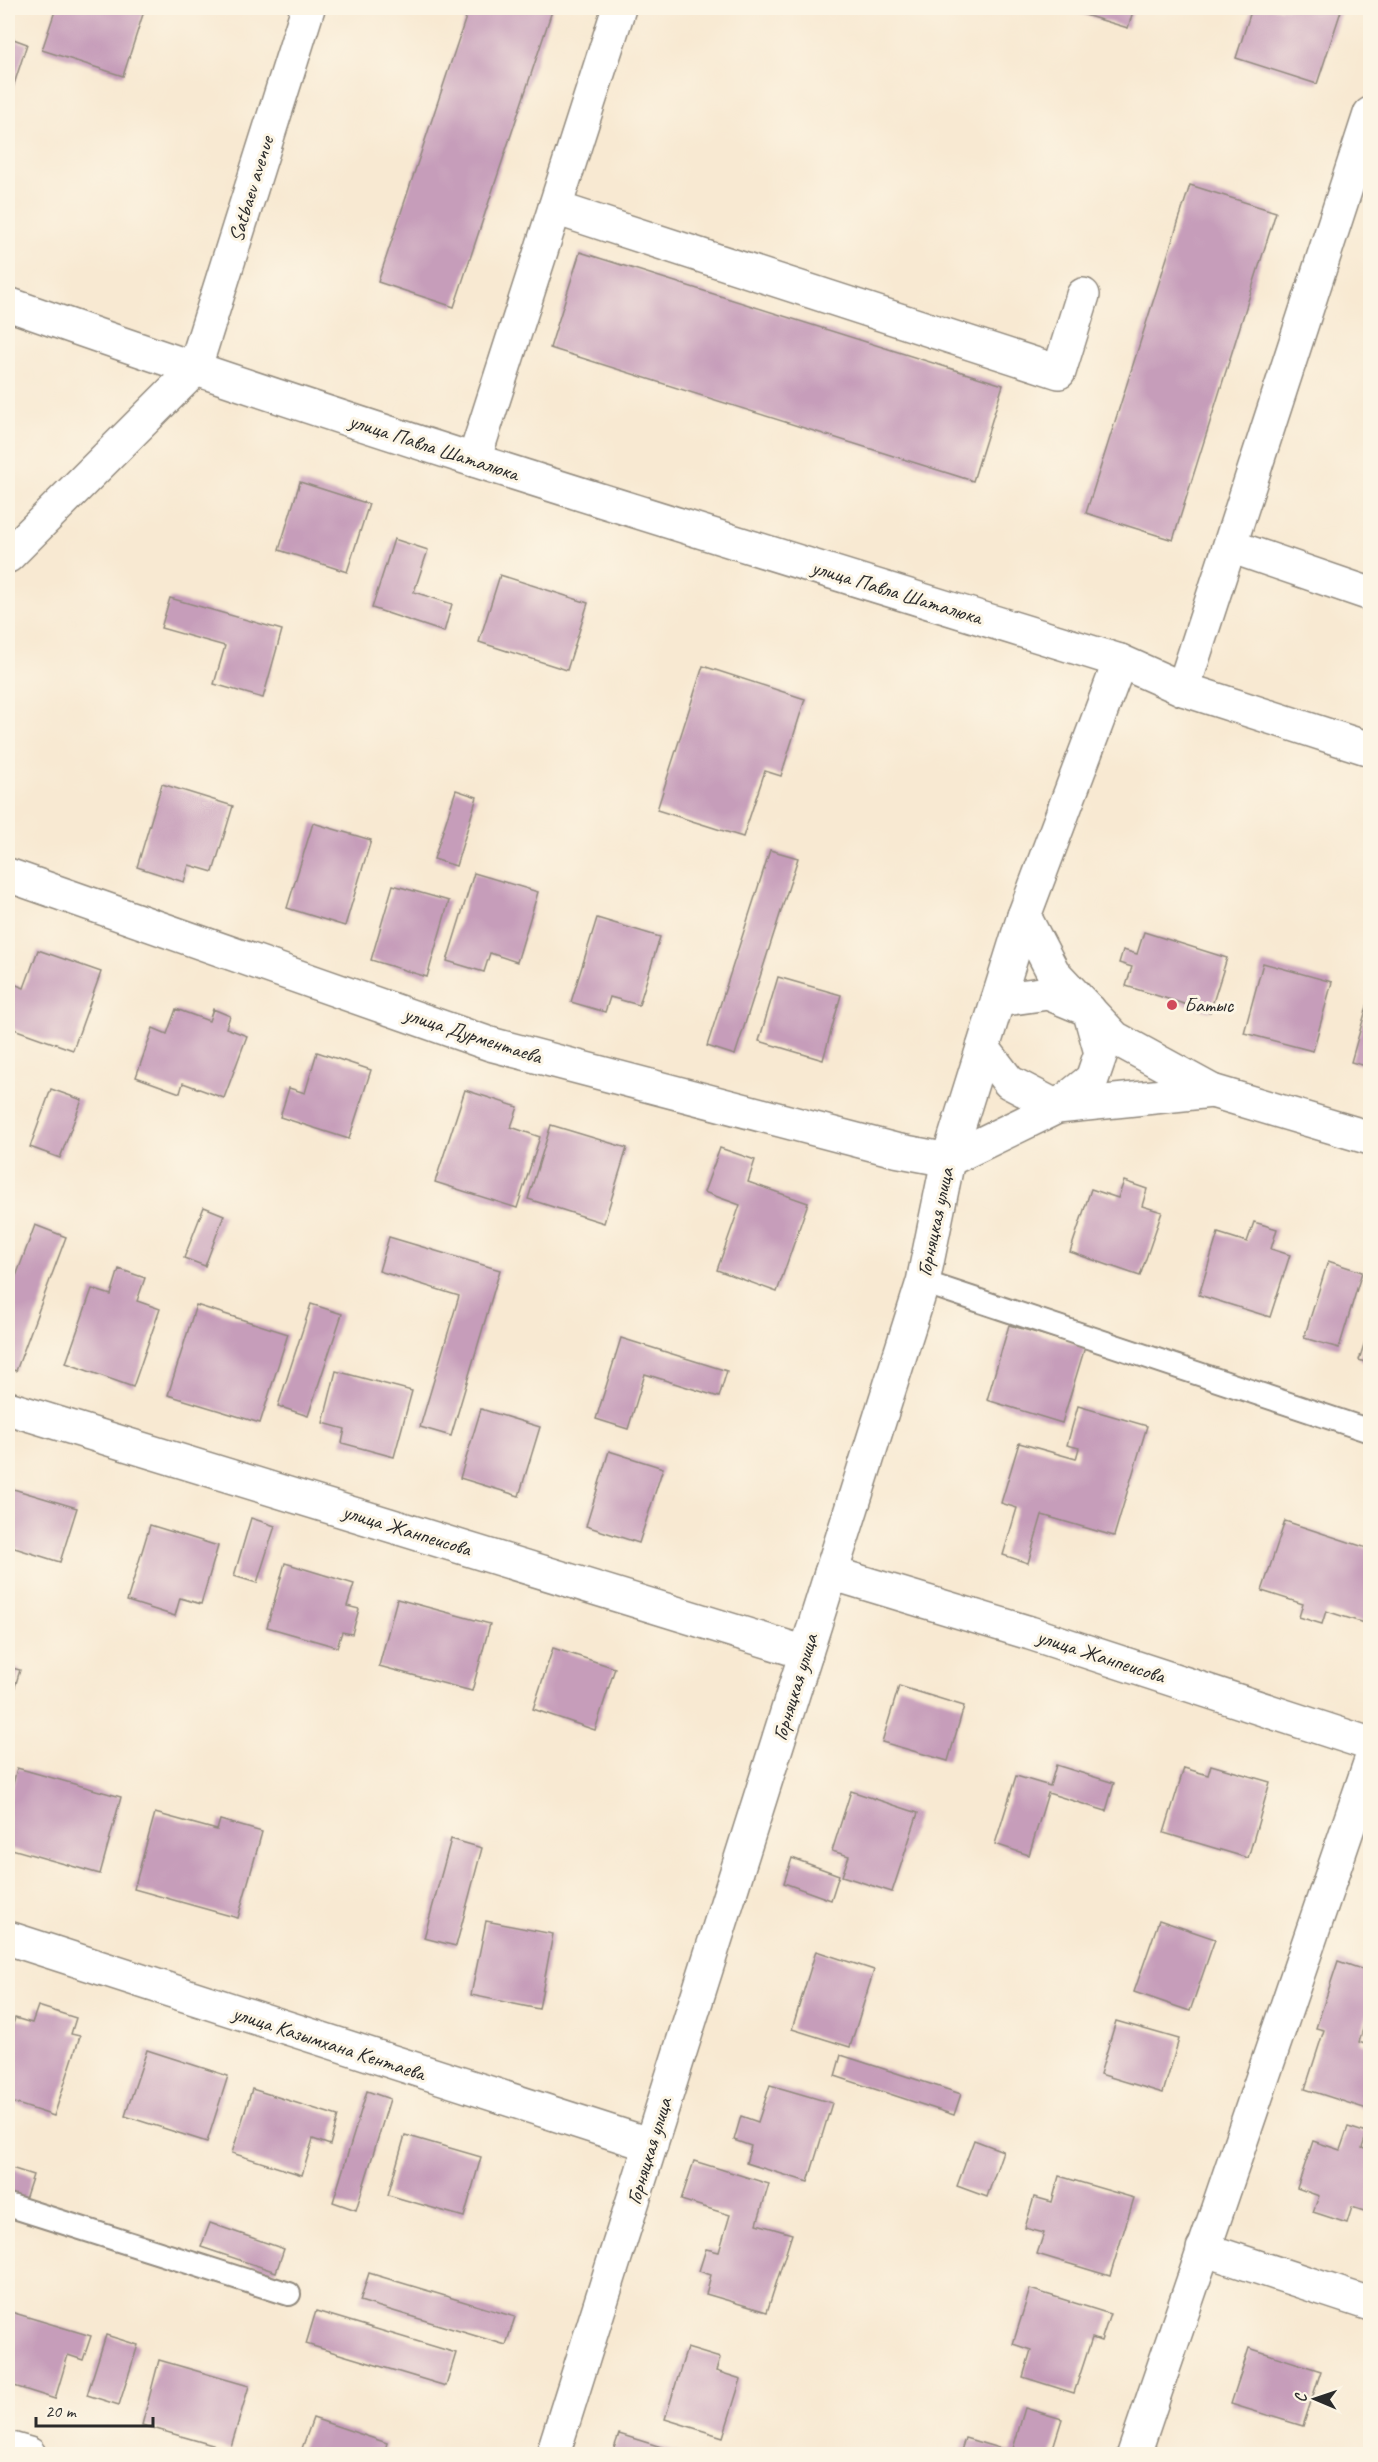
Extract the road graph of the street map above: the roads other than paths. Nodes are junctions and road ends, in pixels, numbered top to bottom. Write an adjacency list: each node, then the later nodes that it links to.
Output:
1 (308, 8): 7 (street, Satbaev avenue)
2 (619, 8): 4 (street)
3 (1371, 114): 9 (street)
4 (555, 208): 5 (street); 8 (street)
5 (1083, 296)
6 (8, 304): 7 (street, улица Павла Шаталюка)
7 (194, 370): 8 (street, улица Павла Шаталюка); 10 (street)
8 (474, 460): 12 (street, улица Павла Шаталюка)
9 (1230, 546): 11 (street); 13 (street)
10 (8, 556)
11 (1371, 594)
12 (1120, 662): 13 (street, улица Павла Шаталюка); 16 (street)
13 (1183, 689): 14 (street, улица Павла Шаталюка)
14 (1371, 749)
15 (8, 875): 23 (street, улица Дурментаева)
16 (1024, 916): 17 (street, Горняцкая улица); 18 (street)
17 (998, 1000): 18 (street); 19 (street, Горняцкая улица)
18 (1089, 1010): 20 (street); 21 (street)
19 (982, 1048): 21 (street); 23 (street, Горняцкая улица)
20 (1212, 1091): 21 (street); 22 (street)
21 (1057, 1107): 23 (street)
22 (1371, 1138)
23 (948, 1160): 24 (street, Горняцкая улица)
24 (923, 1282): 26 (lane); 27 (street, Горняцкая улица)
25 (8, 1408): 28 (street, улица Жанпеисова)
26 (1371, 1431)
27 (831, 1573): 28 (street, Горняцкая улица); 29 (street, улица Жанпеисова)
28 (806, 1653): 32 (street, Горняцкая улица)
29 (1371, 1744)
30 (1371, 1763): 34 (street)
31 (8, 1938): 32 (street, улица Казымхана Кентаева)
32 (651, 2145): 39 (street, Горняцкая улица)
33 (8, 2205): 35 (lane)
34 (1203, 2249): 36 (street); 40 (street)
35 (289, 2294)
36 (1371, 2304)
37 (8, 2448): 38 (street)
38 (29, 2454)
39 (553, 2454)
40 (1134, 2454)

